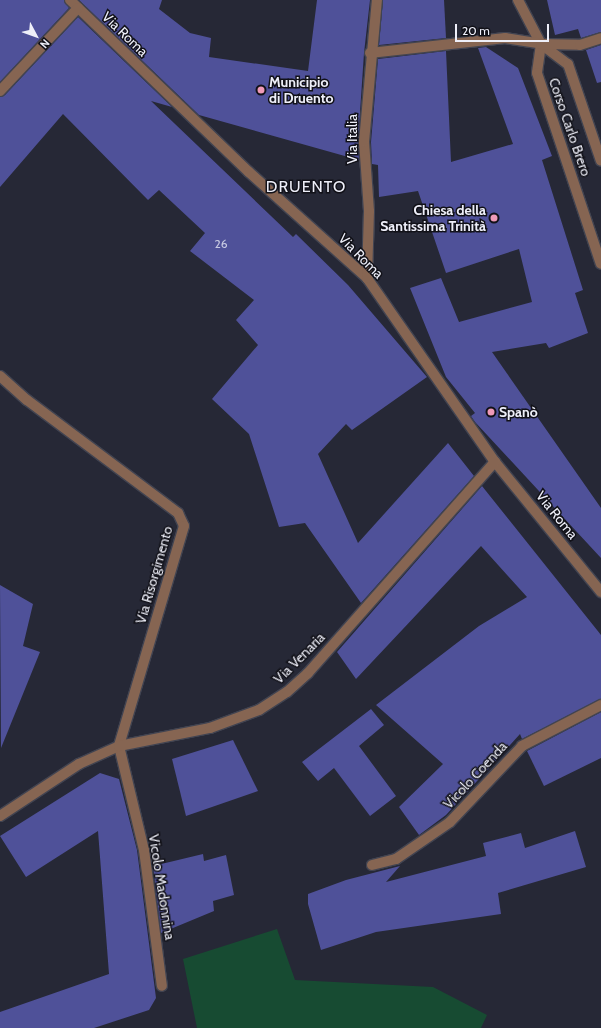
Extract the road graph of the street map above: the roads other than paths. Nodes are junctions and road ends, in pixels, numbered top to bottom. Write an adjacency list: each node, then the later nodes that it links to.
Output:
1 (70, 0): 4 (street, Via Roma)
2 (377, 0): 7 (street, Via Italia)
3 (518, 0): 6 (street, Corso Carlo Brero)
4 (78, 8): 8 (street); 11 (street, Via Roma)
5 (601, 38): 6 (street)
6 (541, 44): 7 (street); 9 (street, Corso Carlo Brero); 10 (street, Corso Carlo Brero)
7 (370, 52): 11 (street, Via Italia)
8 (0, 91)
9 (601, 161)
10 (601, 264)
11 (367, 278): 13 (street, Via Roma)
12 (0, 376): 16 (street, Via Risorgimento)
13 (495, 462): 14 (street, Via Roma); 16 (street, Via Venaria)
14 (601, 592)
15 (601, 705): 18 (street, Vicolo Coenda)
16 (118, 746): 17 (street, Via Venaria); 19 (street, Vicolo Madonnina)
17 (0, 816)
18 (372, 865)
19 (162, 986)

